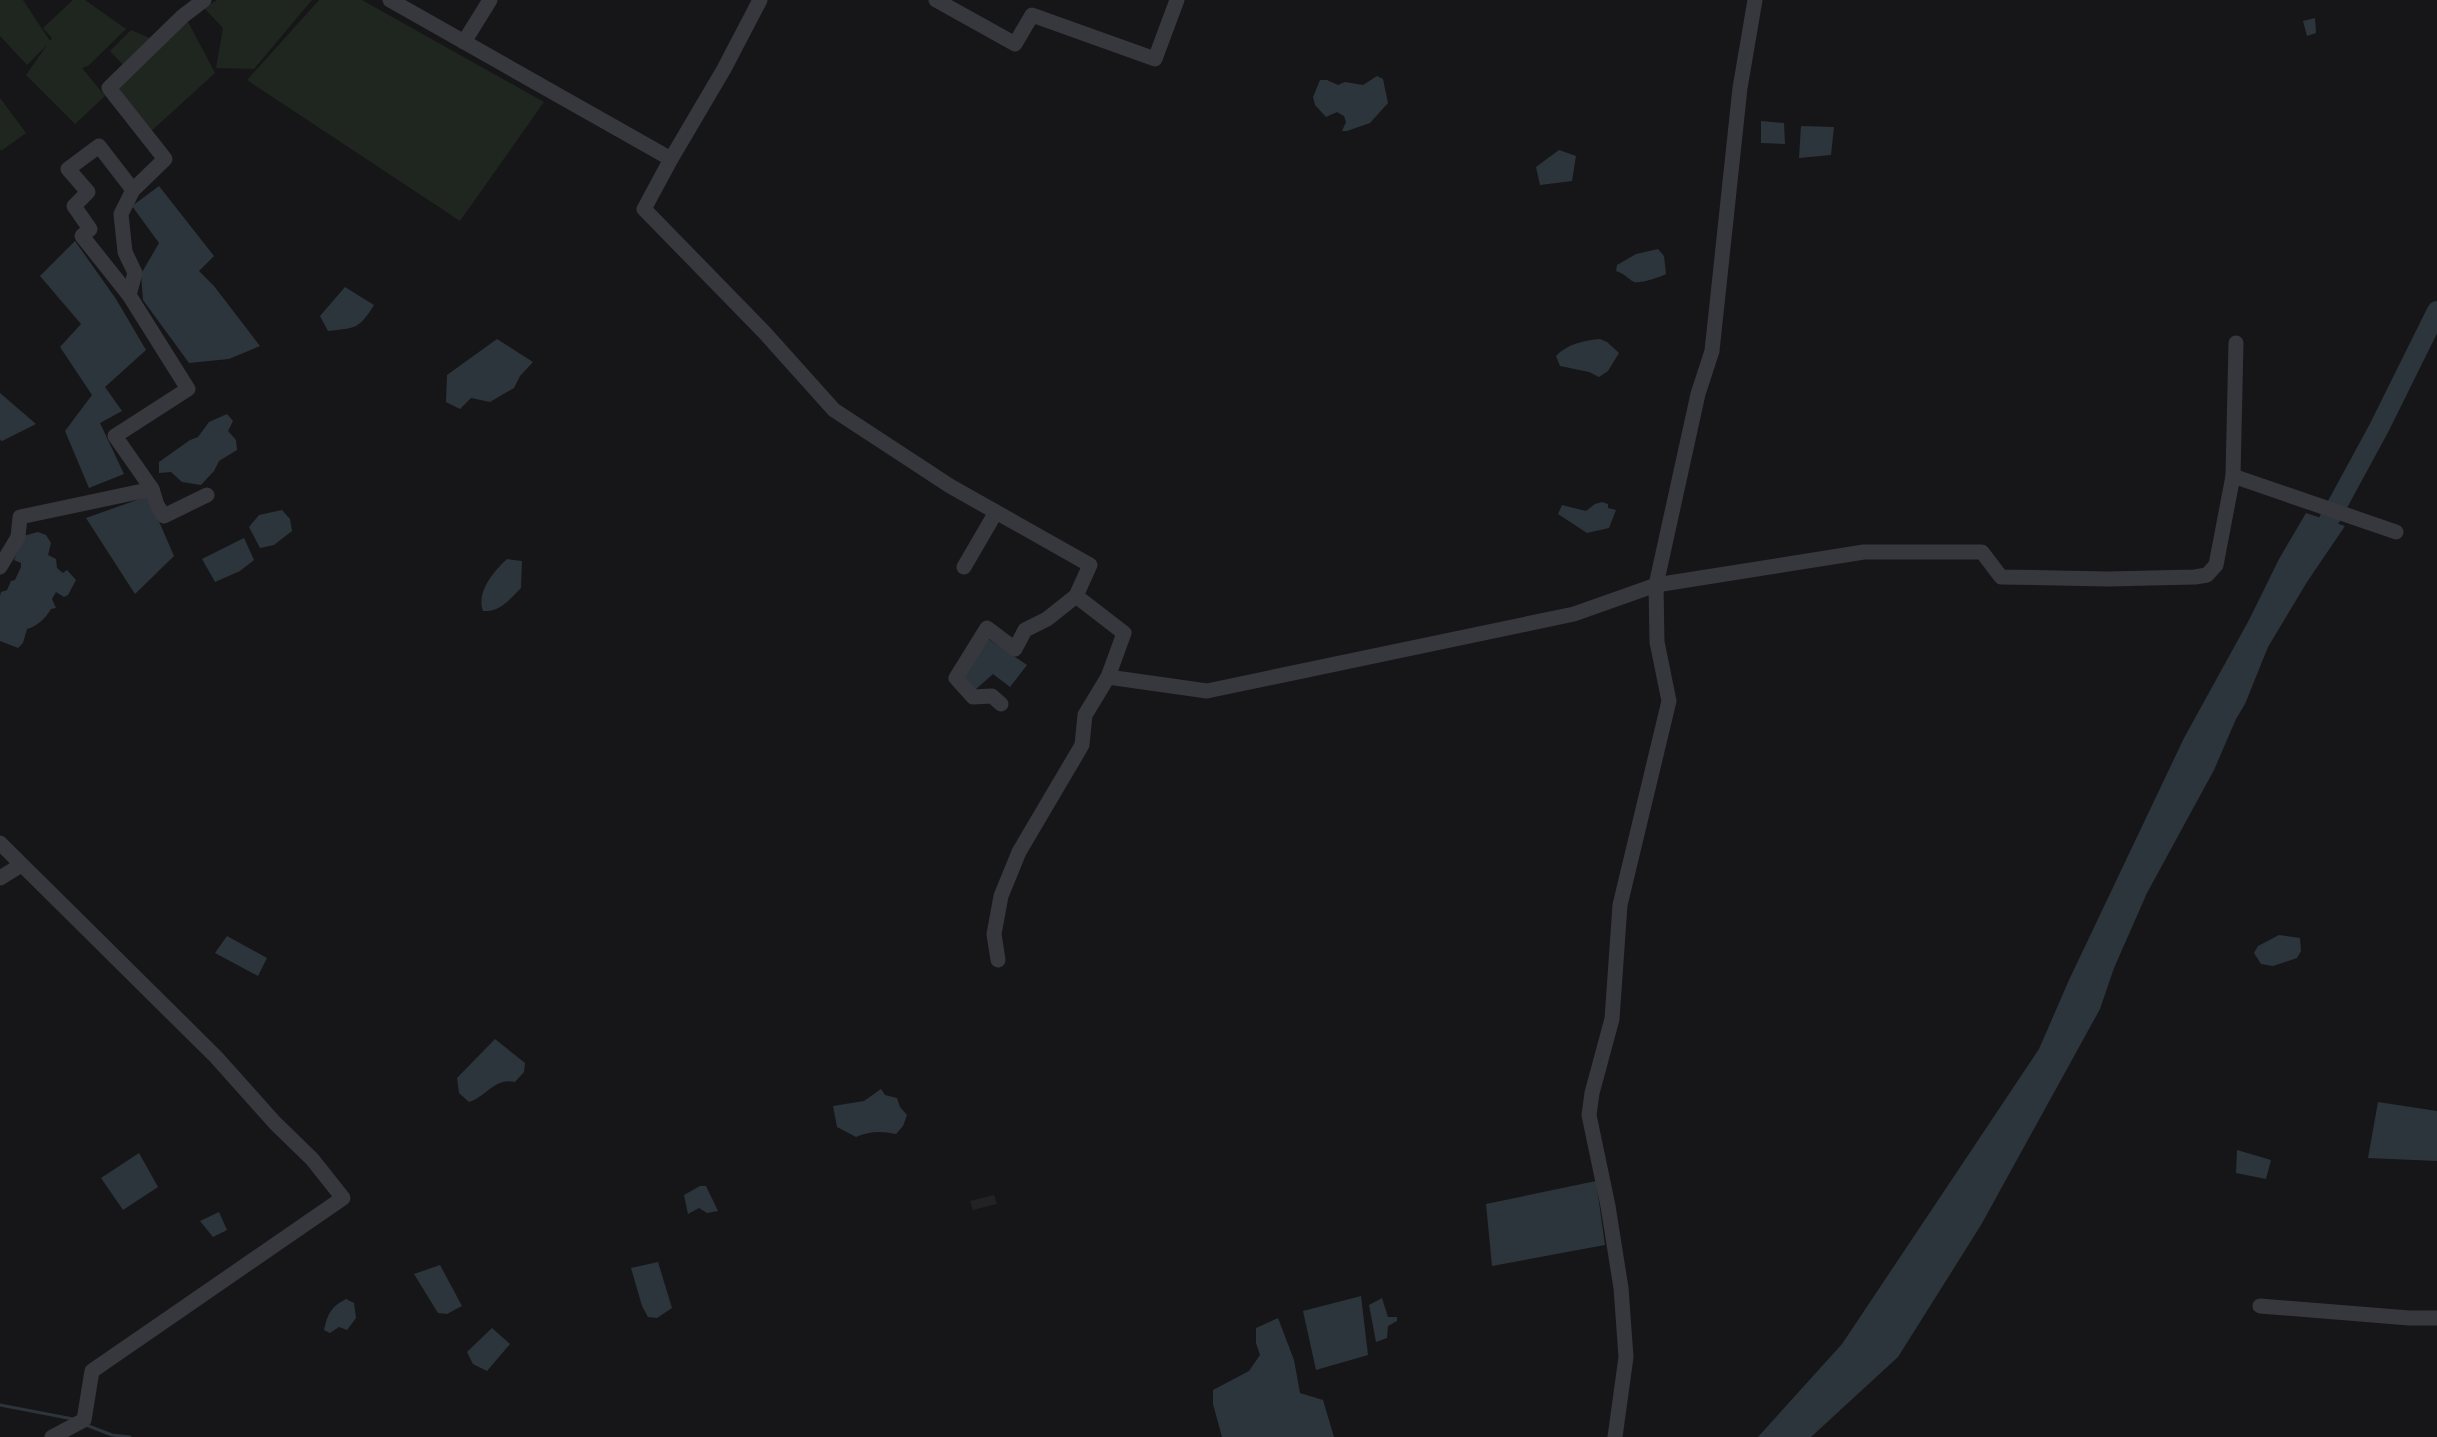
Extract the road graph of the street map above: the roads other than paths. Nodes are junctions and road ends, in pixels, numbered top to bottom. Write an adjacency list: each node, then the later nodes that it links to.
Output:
1 (204, 0): 10 (street)
2 (390, 0): 8 (street)
3 (490, 0): 8 (street)
4 (760, 0): 9 (street)
5 (936, 0): 6 (street)
6 (1177, 0)
7 (1755, 0): 20 (street)
8 (464, 42): 9 (street)
9 (671, 159): 16 (street)
10 (133, 190): 11 (street); 11 (street)
11 (129, 295): 14 (street)
12 (2236, 342): 13 (street)
13 (2233, 476): 17 (street); 20 (street)
14 (152, 489): 15 (street); 18 (street)
15 (207, 495)
16 (996, 512): 19 (street); 21 (street)
17 (2396, 532)
18 (0, 567)
19 (964, 567)
20 (1656, 585): 22 (street); 31 (street)
21 (1076, 596): 22 (street); 23 (street)
22 (1108, 678): 27 (street)
23 (1001, 704)
24 (0, 843): 25 (street)
25 (21, 865): 26 (street); 30 (street)
26 (0, 878)
27 (998, 960)
28 (2260, 1306): 29 (street)
29 (2437, 1318)
30 (52, 1437)
31 (1615, 1437)

